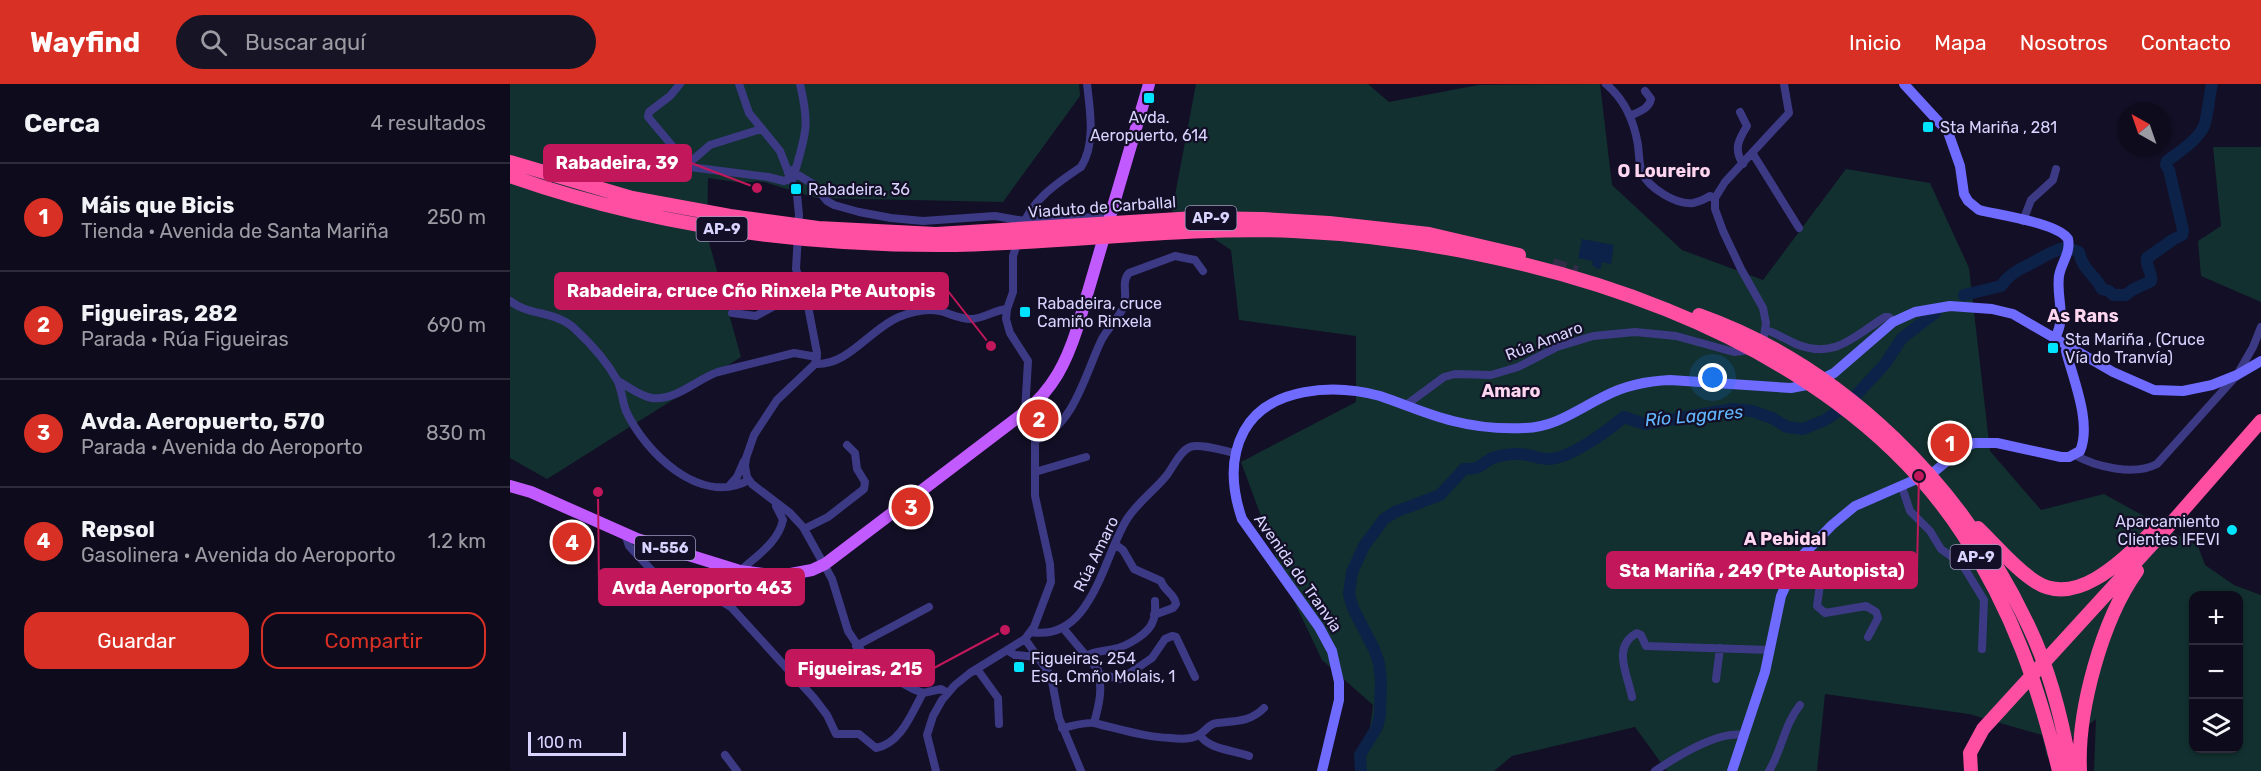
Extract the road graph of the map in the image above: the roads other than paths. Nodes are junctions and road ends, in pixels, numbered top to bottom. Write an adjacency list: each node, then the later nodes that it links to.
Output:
1 (680, 84): 15 (street)
2 (738, 84): 12 (street)
3 (800, 84): 19 (street)
4 (1087, 84): 23 (street)
5 (1149, 84): 21 (main road, N-556)
6 (1606, 84): 11 (street)
7 (1784, 84): 13 (street)
8 (1904, 84): 22 (main road)
9 (1645, 91): 11 (street)
10 (1740, 112): 16 (street)
11 (1630, 117): 20 (street)
12 (761, 129): 15 (street); 19 (street)
13 (1753, 154): 16 (street); 24 (street)
14 (510, 162): 25 (highway, AP-9)
15 (688, 164): 19 (street)
16 (1743, 164): 20 (street)
17 (2056, 170): 22 (street)
18 (510, 176): 25 (highway, AP-9)
19 (789, 176): 23 (street); 29 (street)
20 (1716, 198): 37 (street)
21 (1110, 216): 23 (street); 46 (main road, N-556)
22 (2023, 220): 36 (main road)
23 (1024, 222): 32 (street)
24 (1799, 228)
25 (938, 240): 26 (highway, Viaduto de Carballal / AP-9)
26 (1485, 252): 27 (highway, AP-9); 37 (highway, AP-9)
27 (1552, 265)
28 (1203, 271): 48 (street)
29 (804, 290): 33 (street); 40 (street)
30 (1644, 296): 37 (highway, AP-9)
31 (510, 301): 44 (street)
32 (1007, 309): 40 (street); 46 (street)
33 (732, 313)
34 (1893, 322): 36 (main road, Avenida do Tranvia); 37 (street); 45 (main road, Avenida do Tranvia)
35 (2261, 327): 43 (street)
36 (2055, 338): 38 (main road, Avenida do Tranvia)
37 (1760, 342): 45 (street, Rúa Amaro); 57 (highway, AP-9)
38 (2067, 344): 43 (main road, Avenida do Tranvia); 51 (main road)
39 (2261, 354): 42 (main road, Avenida do Tranvia)
40 (816, 360): 44 (street); 53 (street)
41 (2261, 361): 42 (main road, Avenida do Tranvia)
42 (2247, 369): 43 (main road, Avenida do Tranvia)
43 (2237, 375): 51 (street)
44 (618, 381): 58 (street)
45 (1406, 405): 50 (main road, Avenida do Tranvia)
46 (1025, 412): 48 (street); 68 (main road, N-556)
47 (2261, 421): 55 (highway)
48 (1036, 440): 54 (street)
49 (847, 445): 64 (street)
50 (1235, 453): 67 (street, Rúa Amaro); 106 (main road, Avenida do Tranvia)
51 (2075, 455): 60 (main road)
52 (1086, 457): 54 (street)
53 (746, 458): 56 (street); 58 (street)
54 (1035, 472): 75 (street)
55 (2211, 476): 63 (highway); 65 (highway)
56 (749, 480): 58 (street); 61 (street)
57 (1930, 482): 62 (highway, AP-9); 76 (highway, AP-9)
58 (730, 485)
59 (510, 486): 66 (main road, N-556)
60 (1902, 488): 69 (main road); 83 (street)
61 (774, 501): 64 (street); 70 (street)
62 (1955, 506): 65 (highway); 76 (highway, AP-9)
63 (2176, 518): 111 (highway); 115 (highway)
64 (804, 529): 68 (street)
65 (2154, 529): 110 (highway)
66 (625, 534): 70 (main road, N-556); 90 (street)
67 (1116, 546): 73 (street); 74 (street, Rúa Amaro)
68 (825, 564): 70 (main road, N-556); 79 (street)
69 (1793, 570): 77 (street); 82 (main road)
70 (740, 571)
71 (1155, 601): 73 (street)
72 (929, 607): 79 (street)
73 (1154, 615): 84 (street)
74 (1063, 628): 75 (street); 84 (street)
75 (1031, 632): 78 (street)
76 (2024, 632): 100 (highway, AP-9); 114 (highway, AP-9)
77 (1868, 637)
78 (1025, 639): 81 (street); 85 (street)
79 (856, 646): 90 (street)
80 (1720, 648): 82 (street); 89 (street); 92 (street)
81 (1007, 650): 85 (street); 86 (street)
82 (1770, 650): 99 (main road)
83 (1983, 650)
84 (1086, 656): 87 (street)
85 (1038, 657): 97 (street)
86 (977, 669): 91 (street); 96 (street)
87 (1099, 674): 88 (street); 95 (street)
88 (1195, 677)
89 (1716, 679)
90 (923, 693): 91 (street)
91 (948, 693): 104 (street)
92 (1632, 697)
93 (1800, 705): 109 (street)
94 (1264, 708): 98 (street)
95 (1094, 723): 97 (street); 98 (street)
96 (999, 724)
97 (1062, 728): 105 (street)
98 (1200, 735): 102 (street)
99 (1743, 735): 107 (street); 108 (main road)
100 (2054, 748): 112 (highway); 113 (highway, AP-9)
101 (725, 755): 103 (street)
102 (1249, 756)
103 (737, 771)
104 (936, 771)
105 (1081, 771)
106 (1323, 771)
107 (1655, 771)
108 (1732, 771)
109 (1769, 771)
110 (1961, 771)
111 (1971, 771)
112 (2050, 771)
113 (2059, 771)
114 (2071, 771)
115 (2080, 771)

